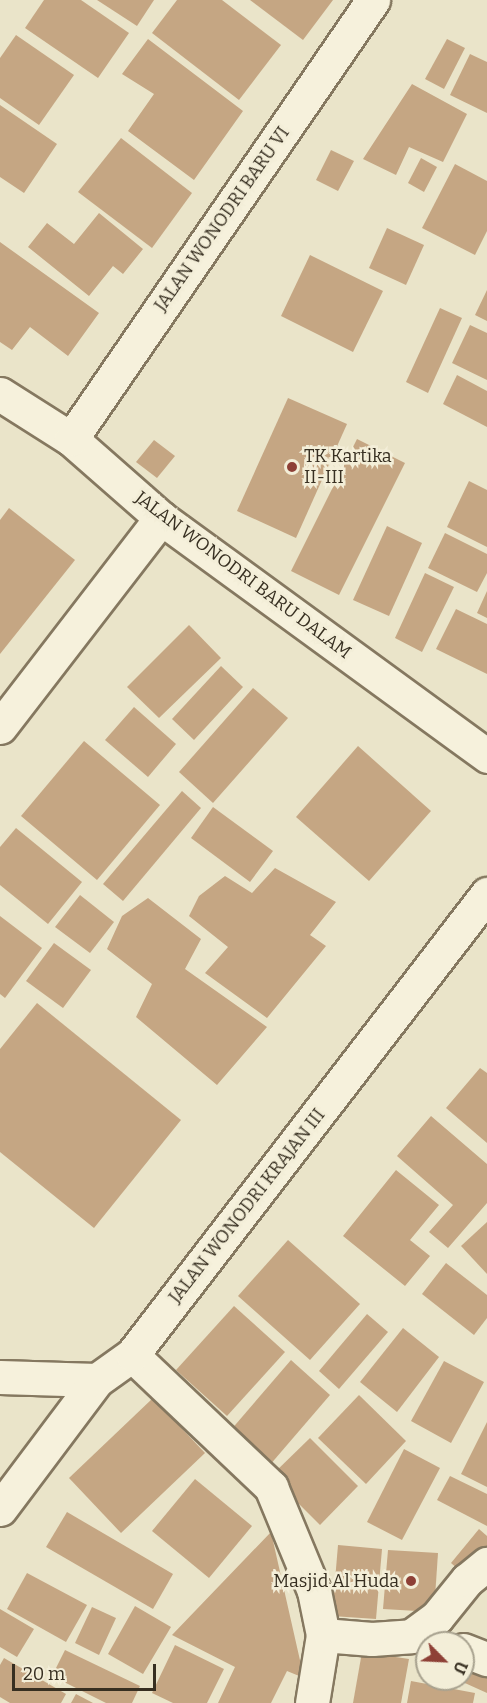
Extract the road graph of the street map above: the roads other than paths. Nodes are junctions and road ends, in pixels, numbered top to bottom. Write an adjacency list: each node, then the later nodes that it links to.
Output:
1 (374, 0): 3 (street, JALAN WONODRI BARU VI)
2 (0, 394): 3 (street, JALAN WONODRI BARU DALAM)
3 (71, 439): 4 (street, JALAN WONODRI BARU DALAM)
4 (161, 518): 5 (street); 6 (street, JALAN WONODRI BARU DALAM)
5 (0, 727)
6 (487, 756)
7 (487, 894): 8 (street, JALAN WONODRI KRAJAN III)
8 (132, 1355): 10 (street, JALAN WONODRI KRAJAN III); 14 (street)
9 (0, 1377): 10 (street)
10 (97, 1380): 11 (street, JALAN WONODRI KRAJAN III)
11 (0, 1509)
12 (487, 1564): 13 (street)
13 (429, 1631)
14 (323, 1635): 15 (street); 16 (street)
15 (415, 1639)
16 (312, 1703)

